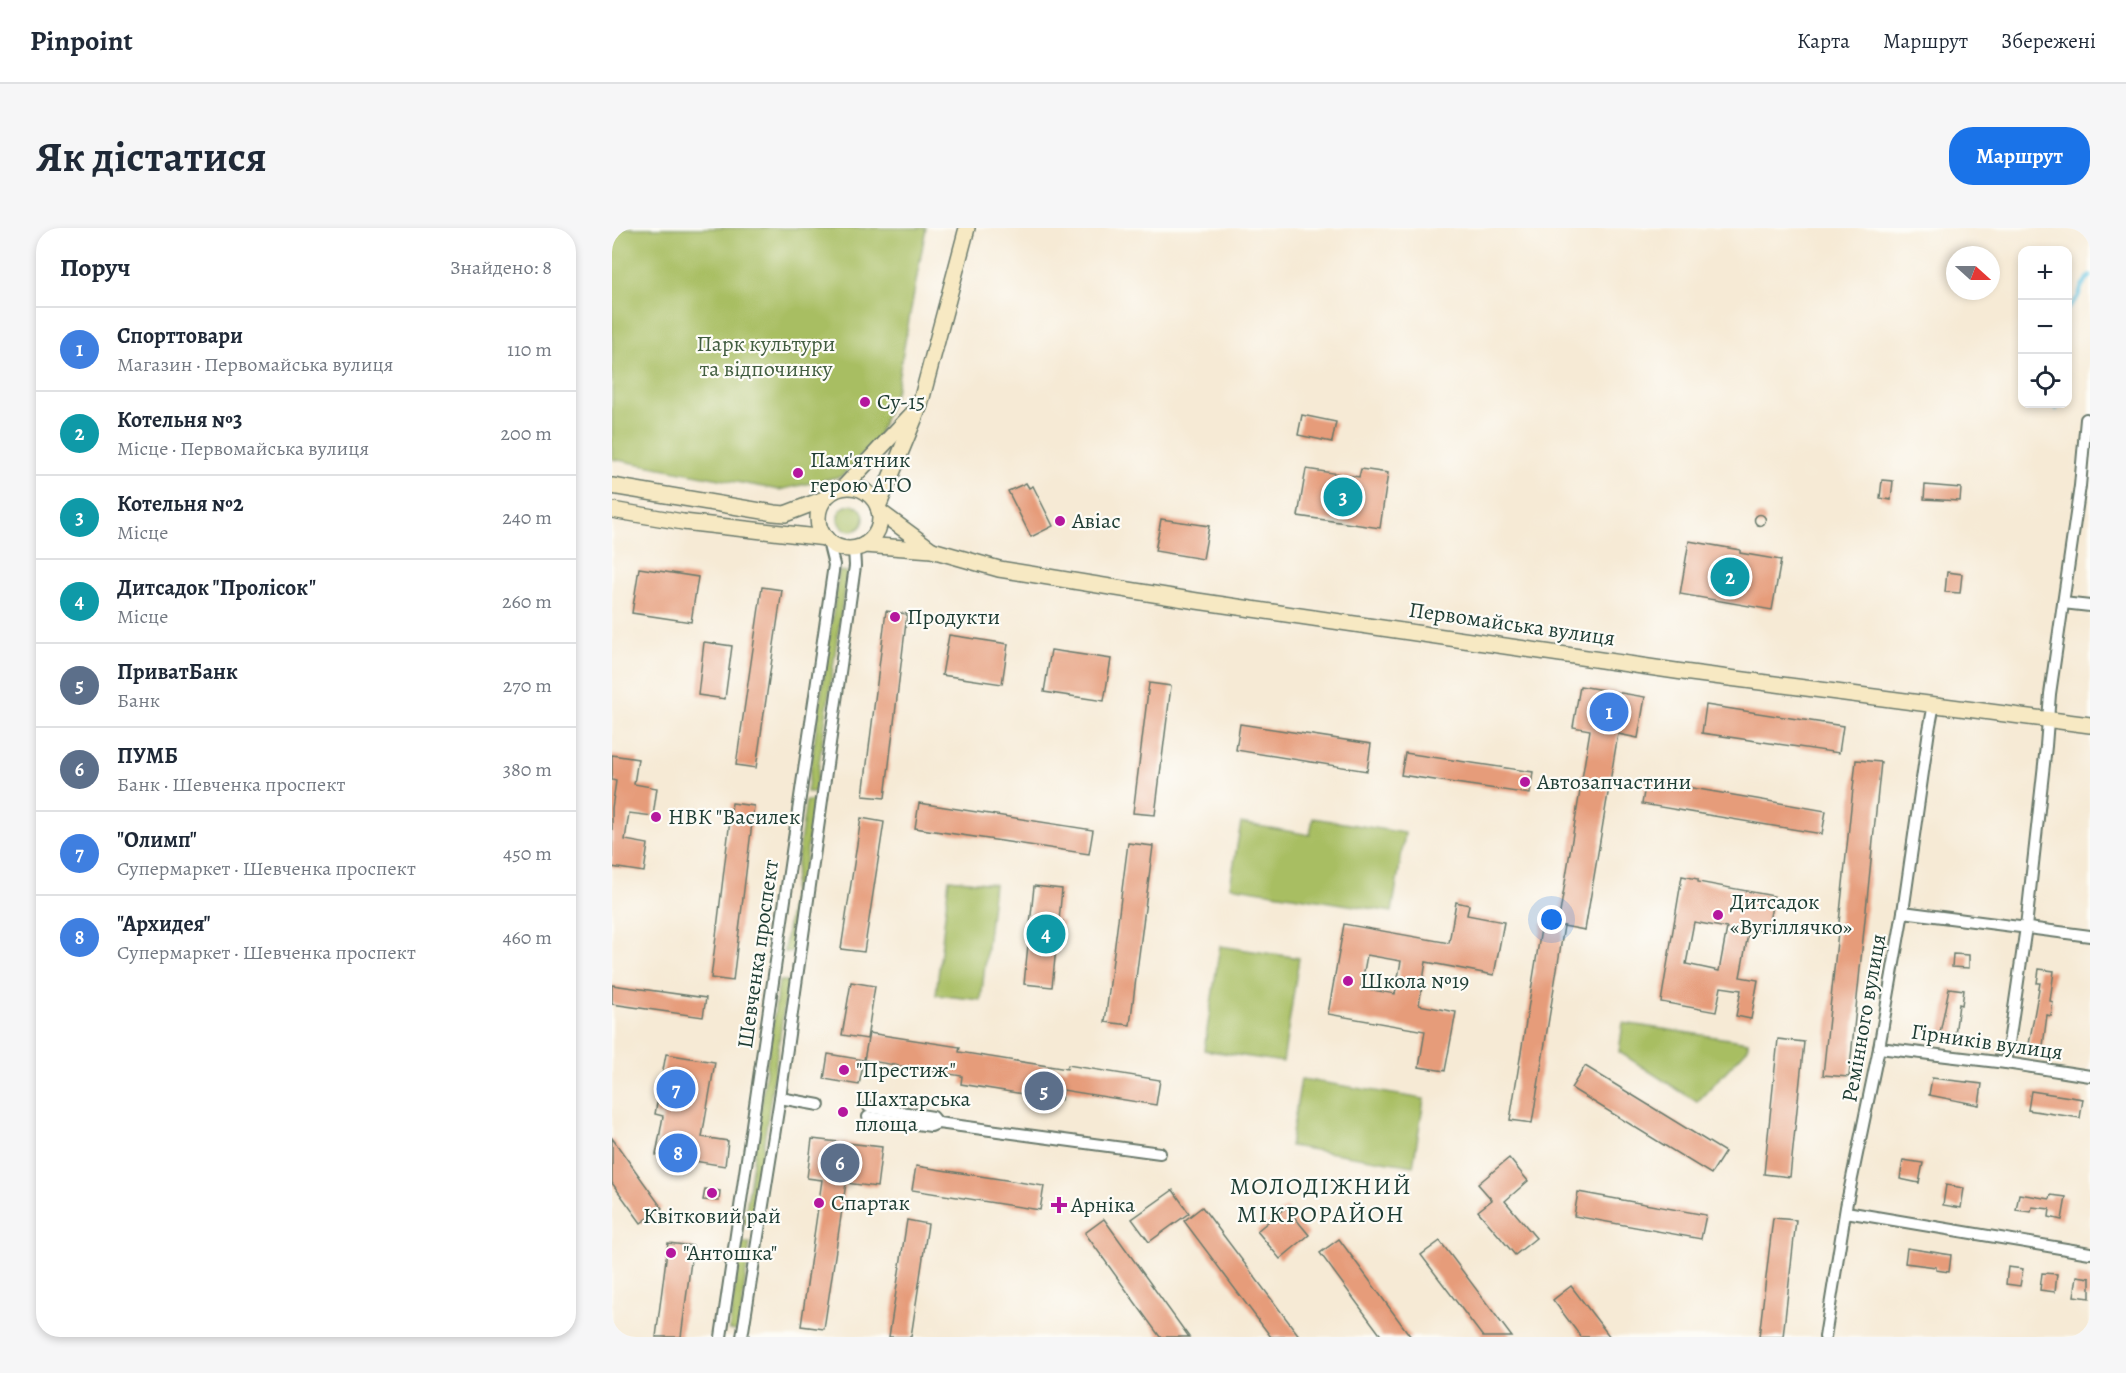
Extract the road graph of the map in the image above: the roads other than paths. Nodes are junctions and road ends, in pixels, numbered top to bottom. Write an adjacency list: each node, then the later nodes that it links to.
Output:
1 (967, 228): 2 (main road)
2 (920, 405): 5 (main road); 8 (main road)
3 (2086, 419): 6 (street)
4 (612, 486): 7 (main road)
5 (844, 487): 7 (main road); 8 (main road)
6 (2085, 487): 13 (street)
7 (825, 499): 10 (main road)
8 (879, 509): 11 (main road); 12 (main road, Первомайська вулиця)
9 (612, 510): 10 (main road)
10 (827, 540): 11 (main road); 30 (street, Шевченка проспект)
11 (859, 547): 12 (main road, Первомайська вулиця); 24 (street, Шевченка проспект)
12 (932, 550): 15 (main road, Первомайська вулиця)
13 (2063, 603): 14 (street); 16 (street)
14 (2090, 606)
15 (1934, 705): 16 (main road, Первомайська вулиця); 18 (street, Ремінного вулиця)
16 (2049, 720): 17 (main road, Первомайська вулиця); 19 (street)
17 (2090, 725)
18 (1903, 912): 19 (street); 21 (street, Ремінного вулиця)
19 (2026, 927): 20 (street); 22 (street)
20 (2090, 936)
21 (1879, 1048): 22 (street, Гірників вулиця); 28 (street, Ремінного вулиця)
22 (2006, 1063): 23 (street, Гірників вулиця)
23 (2090, 1076)
24 (780, 1098): 25 (street); 31 (street, Шевченка проспект)
25 (819, 1105)
26 (869, 1112): 27 (street)
27 (1160, 1153)
28 (1846, 1212): 29 (street); 32 (street, Ремінного вулиця)
29 (2090, 1253)
30 (722, 1337)
31 (742, 1337)
32 (1825, 1337)

